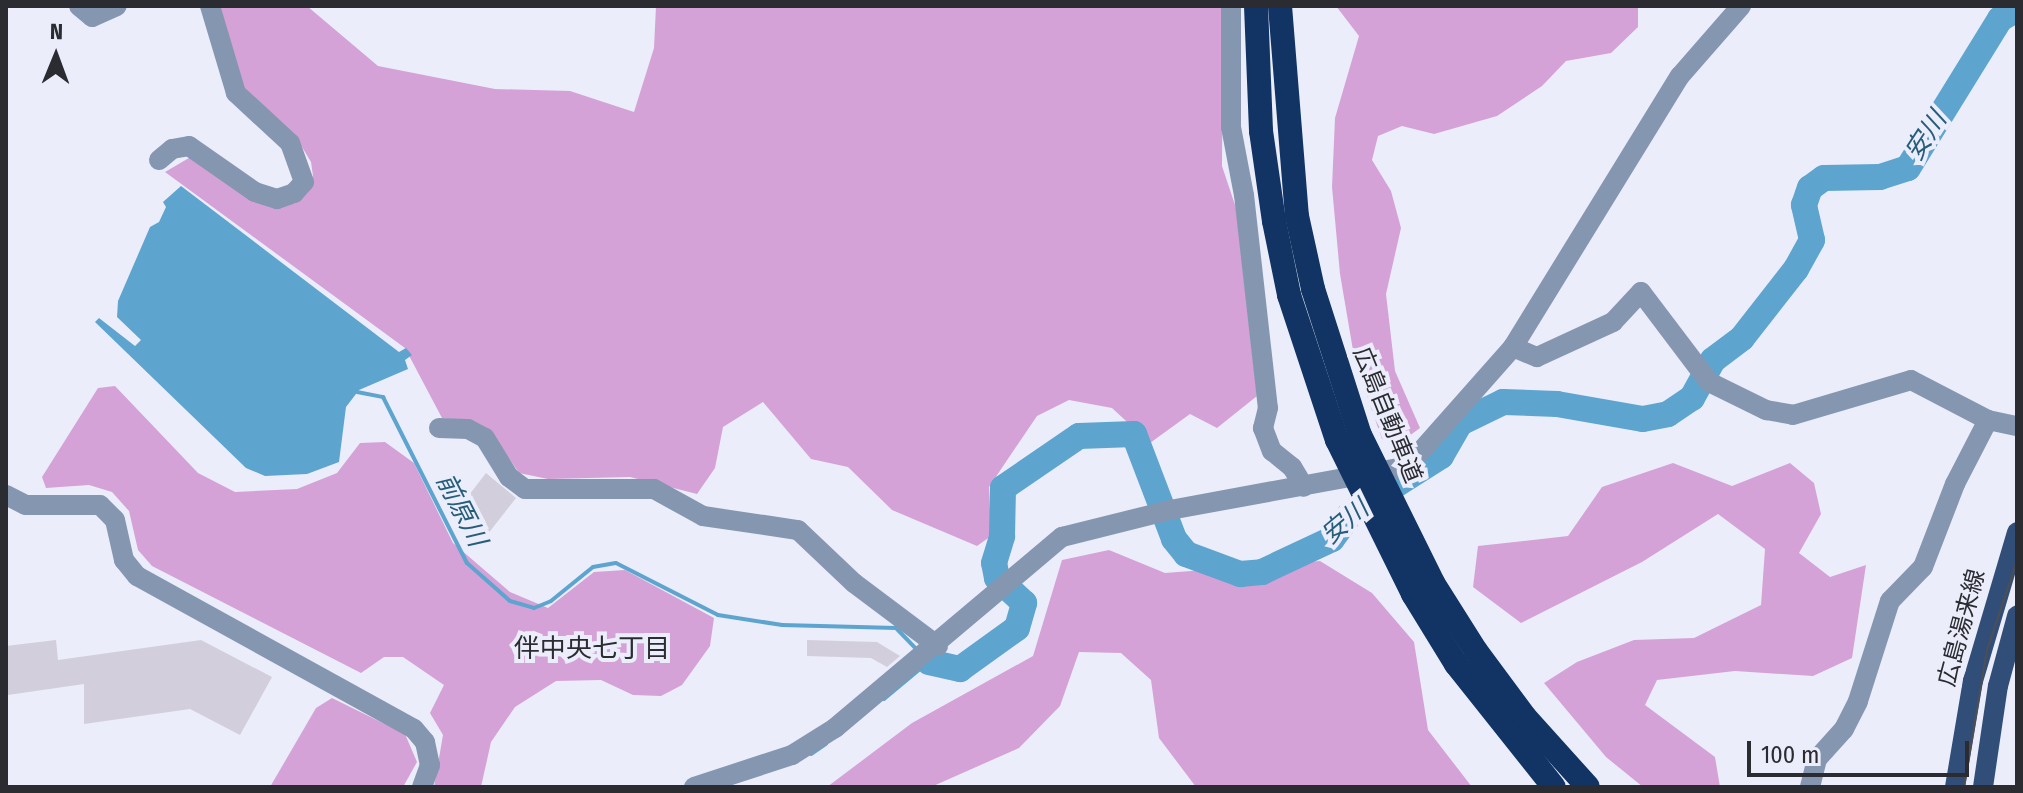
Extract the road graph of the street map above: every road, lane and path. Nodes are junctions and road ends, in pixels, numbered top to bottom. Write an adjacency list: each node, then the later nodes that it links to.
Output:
1 (79, 6): 2 (street)
2 (117, 6)
3 (210, 6): 8 (street)
4 (1231, 6): 14 (street)
5 (1256, 6): 13 (highway, 広島自動車道)
6 (1280, 6): 13 (highway, 広島自動車道)
7 (1741, 6): 9 (street)
8 (159, 160)
9 (1513, 347): 10 (street); 14 (street)
10 (1988, 420): 11 (street); 24 (street)
11 (2017, 426)
12 (439, 428): 19 (street)
13 (1348, 437): 17 (highway, 広島自動車道)
14 (1304, 487): 19 (street)
15 (6, 495): 20 (street)
16 (2017, 532): 25 (main road, 広島湯来線)
17 (1423, 588): 22 (highway, 広島自動車道); 23 (highway, 広島自動車道)
18 (2017, 616): 26 (main road, 広島湯来線)
19 (938, 646): 21 (street)
20 (422, 787)
21 (694, 787)
22 (1554, 787)
23 (1588, 787)
24 (1810, 787)
25 (1955, 787)
26 (1983, 787)

